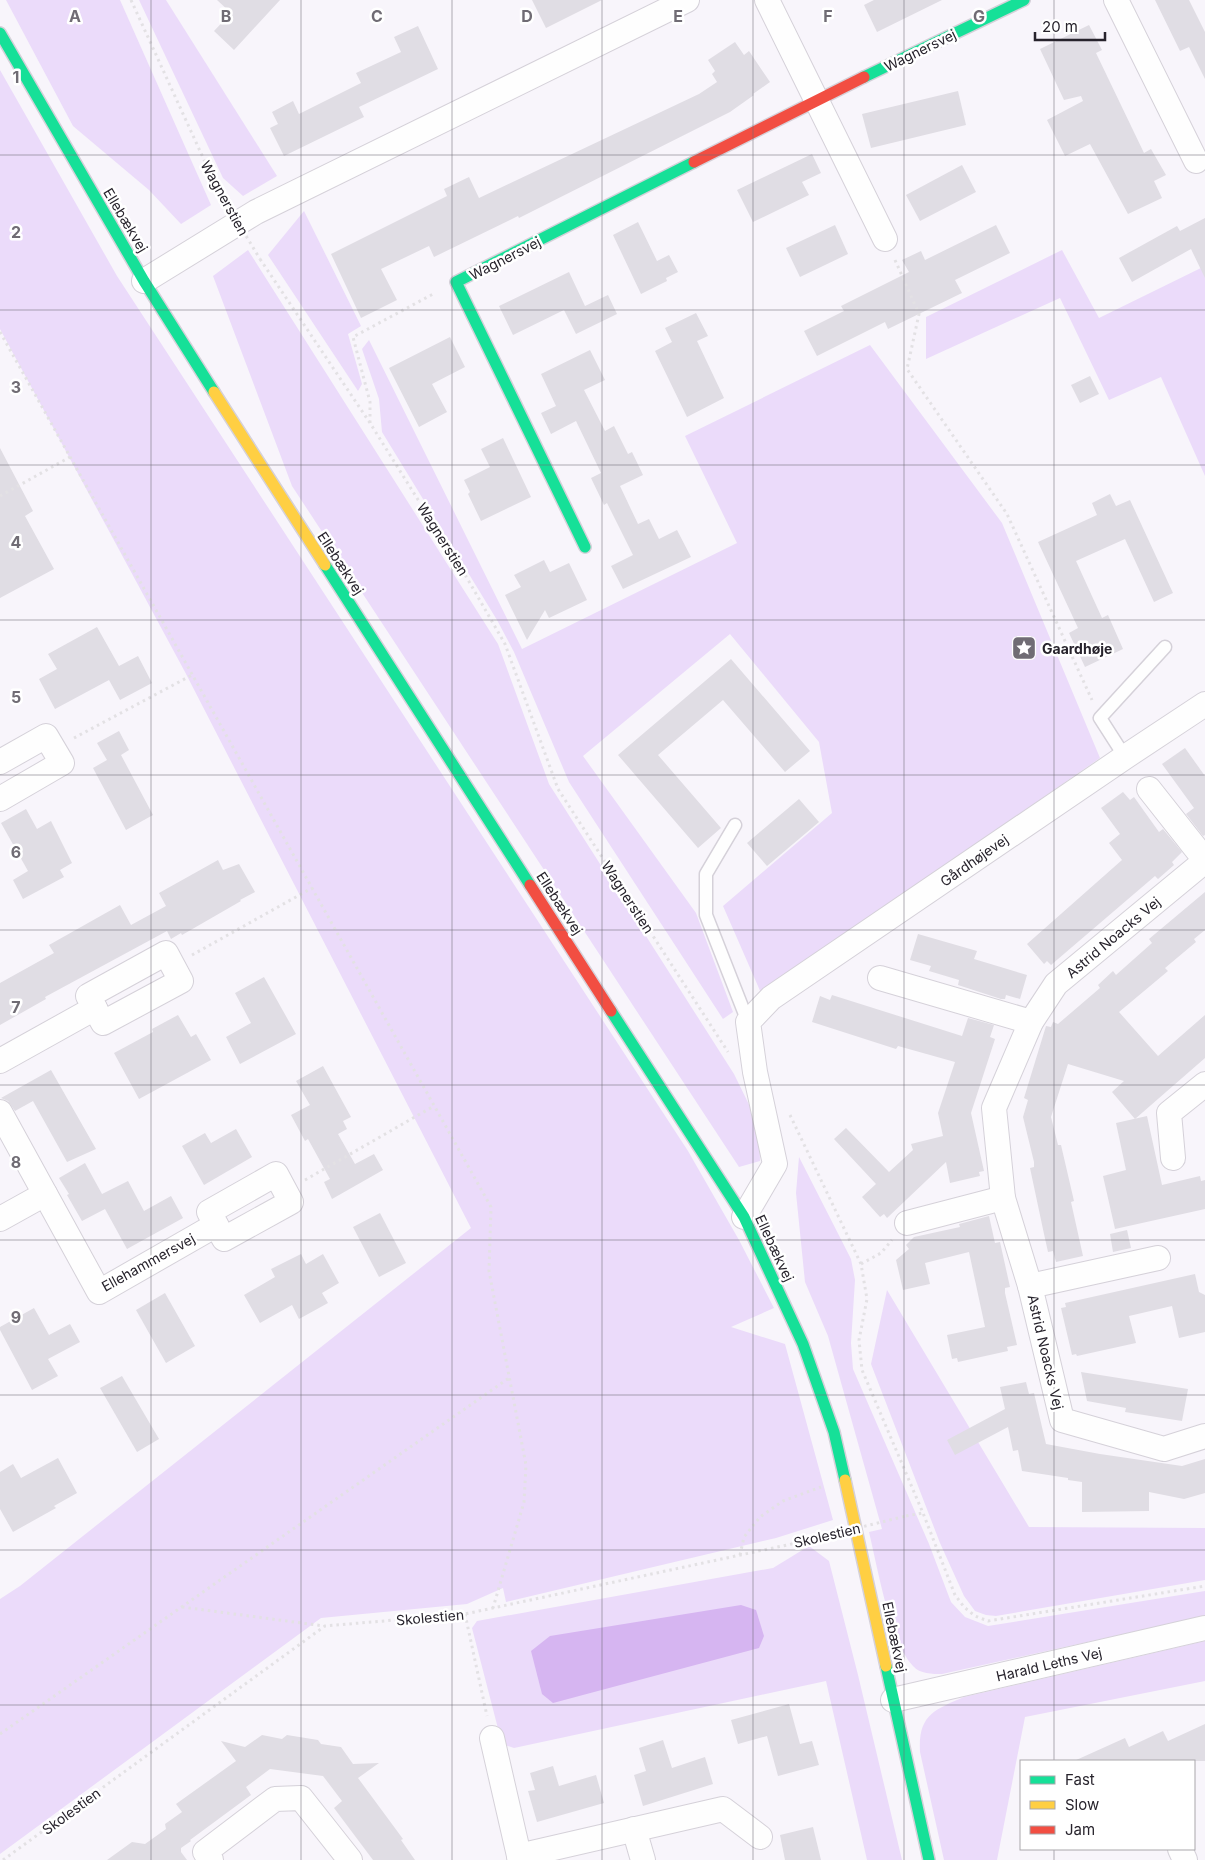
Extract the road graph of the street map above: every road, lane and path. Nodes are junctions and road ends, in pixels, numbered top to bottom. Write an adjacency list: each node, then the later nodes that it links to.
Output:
1 (131, 0): 13 (path, Wagnerstien, bridge)
2 (687, 0): 10 (street)
3 (767, 0): 7 (street)
4 (1024, 0): 7 (street, Wagnersvej)
5 (1116, 0): 8 (street)
6 (0, 33): 10 (street, Ellebækvej)
7 (817, 100): 9 (street); 11 (street, Wagnersvej)
8 (1196, 161)
9 (885, 239): 20 (path)
10 (144, 281): 44 (street, Ellebækvej)
11 (456, 282): 13 (path); 16 (street, Wagnersvej)
12 (0, 332): 14 (path)
13 (370, 423): 35 (path, Wagnerstien)
14 (70, 458): 15 (path); 18 (path)
15 (0, 496)
16 (585, 546)
17 (1165, 647): 20 (lane)
18 (192, 675): 21 (path); 28 (path)
19 (1205, 704): 22 (street, Gårdhøjevej)
20 (1100, 718): 22 (lane)
21 (54, 749): 23 (street); 25 (street)
22 (1125, 756): 32 (street, Gårdhøjevej)
23 (0, 762)
24 (1149, 789): 27 (street, Astrid Noacks Vej)
25 (0, 799)
26 (735, 825): 32 (lane)
27 (1205, 861): 33 (street, Astrid Noacks Vej)
28 (312, 888): 29 (path); 37 (path)
29 (173, 966): 31 (street); 31 (street)
30 (880, 978): 33 (street)
31 (95, 1008): 34 (street)
32 (748, 1022): 35 (street)
33 (1031, 1022): 43 (street, Astrid Noacks Vej)
34 (0, 1061)
35 (755, 1072): 44 (street)
36 (1205, 1084): 40 (street)
37 (434, 1106): 41 (path); 51 (path)
38 (0, 1112): 42 (street, Ellehammersvej)
39 (789, 1112): 49 (path)
40 (1173, 1158)
41 (285, 1192): 47 (street); 47 (street)
42 (45, 1194): 45 (street); 47 (street, Ellehammersvej)
43 (1003, 1198): 46 (street); 50 (street, Astrid Noacks Vej)
44 (744, 1217): 53 (street, Ellebækvej)
45 (0, 1219)
46 (907, 1223): 49 (path)
47 (216, 1225)
48 (1158, 1258): 50 (street, Astrid Noacks Vej)
49 (861, 1264): 54 (path)
50 (1030, 1286): 52 (street, Astrid Noacks Vej)
51 (509, 1378): 57 (path); 58 (path)
52 (1205, 1436)
53 (845, 1478): 55 (path); 62 (street, Ellebækvej)
54 (923, 1513): 55 (path, Skolestien, bridge); 56 (path)
55 (740, 1555): 58 (path, Skolestien)
56 (1205, 1586)
57 (182, 1606): 60 (path); 63 (path)
58 (492, 1608): 59 (path, Skolestien)
59 (464, 1614): 60 (path, Skolestien); 64 (path)
60 (324, 1626): 68 (path, Skolestien)
61 (1205, 1628): 62 (street, Harald Leths Vej)
62 (894, 1700): 72 (street, Ellebækvej)
63 (0, 1734)
64 (492, 1738): 67 (street)
65 (634, 1829): 66 (street); 67 (street); 71 (street)
66 (760, 1836)
67 (519, 1858)
68 (3, 1860)
69 (211, 1860): 70 (street)
70 (350, 1860)
71 (643, 1860)
72 (929, 1860)

